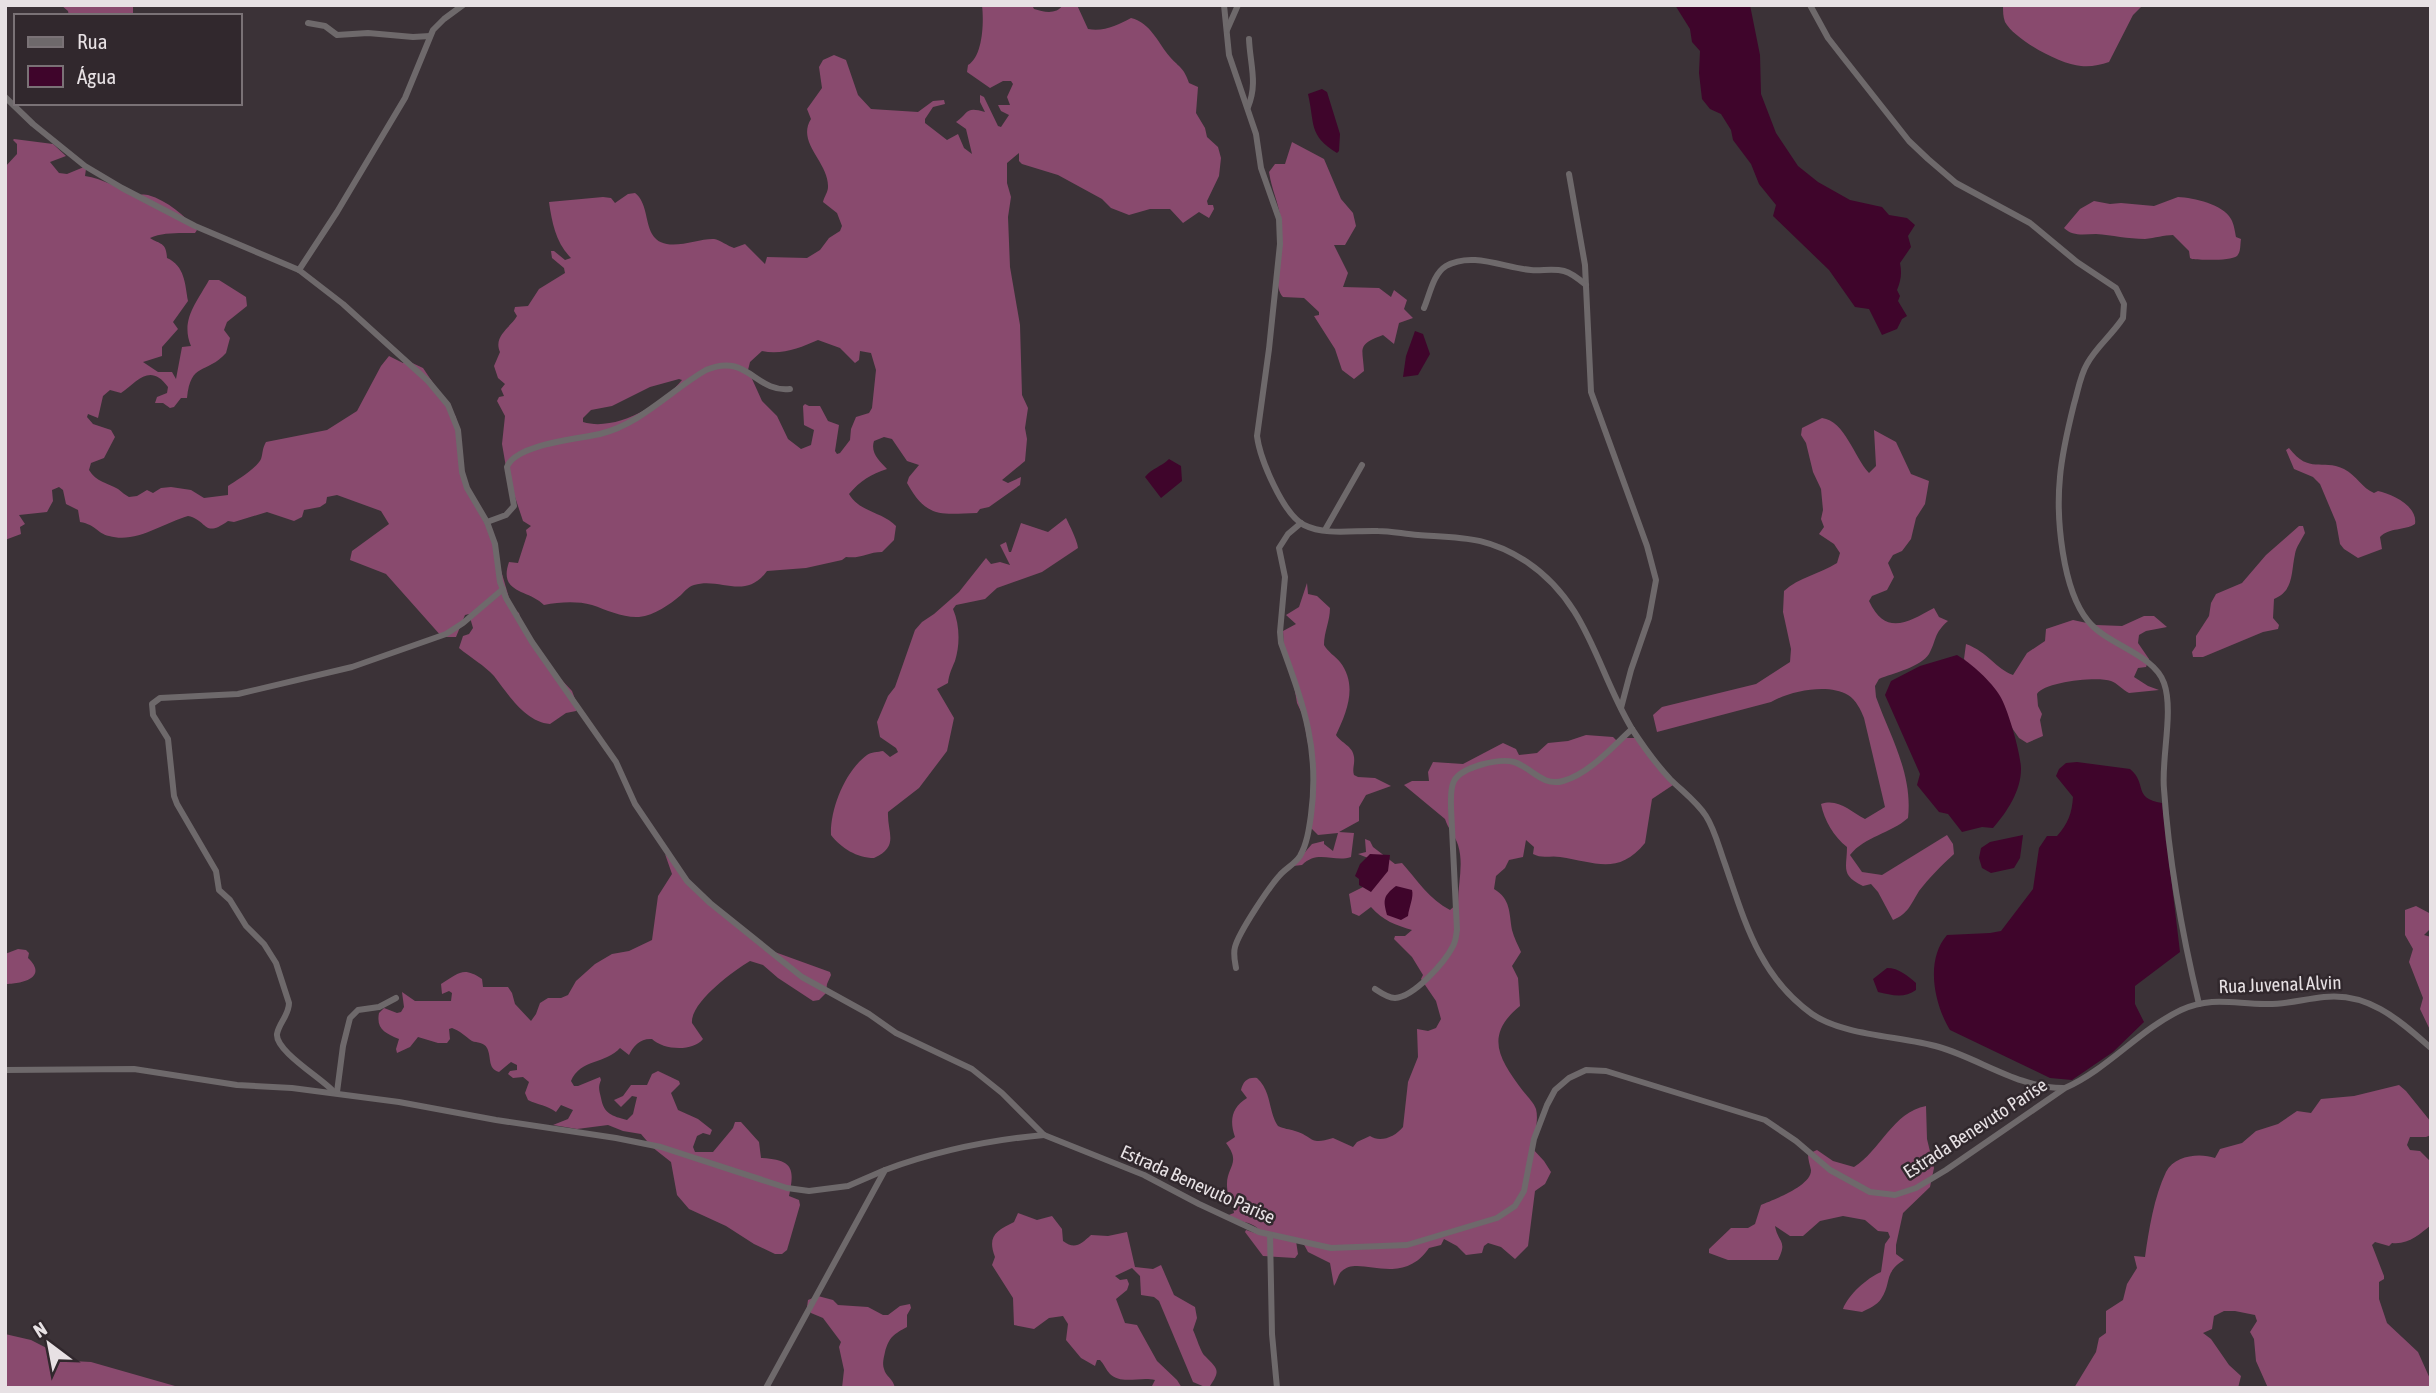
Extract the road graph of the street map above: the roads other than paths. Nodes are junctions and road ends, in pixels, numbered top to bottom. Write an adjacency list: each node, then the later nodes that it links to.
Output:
1 (463, 5): 7 (street)
2 (1224, 5): 6 (street)
3 (1238, 5): 6 (street)
4 (1810, 5): 26 (street)
5 (308, 23): 7 (street)
6 (1226, 32): 10 (street)
7 (430, 36): 12 (street)
8 (1249, 39): 10 (street)
9 (5, 97): 12 (street)
10 (1248, 107): 18 (street)
11 (1569, 174): 13 (street)
12 (299, 270): 17 (street)
13 (1586, 285): 14 (street); 21 (street)
14 (1424, 308)
15 (790, 389): 17 (street)
16 (1362, 465): 19 (street)
17 (487, 522): 20 (street)
18 (1301, 523): 19 (street); 23 (street)
19 (1325, 530): 21 (street)
20 (503, 589): 30 (street); 31 (street)
21 (1621, 708): 22 (street)
22 (1632, 729): 24 (street); 29 (street)
23 (1236, 968)
24 (1375, 989)
25 (396, 998): 30 (street)
26 (2199, 1004): 27 (street, Rua Juvenal Alvin); 29 (street, Estrada Benevuto Parise)
27 (2431, 1048)
28 (5, 1070): 30 (street)
29 (2065, 1088): 33 (street, Estrada Benevuto Parise)
30 (336, 1092): 32 (street)
31 (1044, 1135): 32 (street); 33 (street, Estrada Benevuto Parise)
32 (885, 1171): 34 (street)
33 (1270, 1235): 35 (street)
34 (766, 1388)
35 (1277, 1388)

